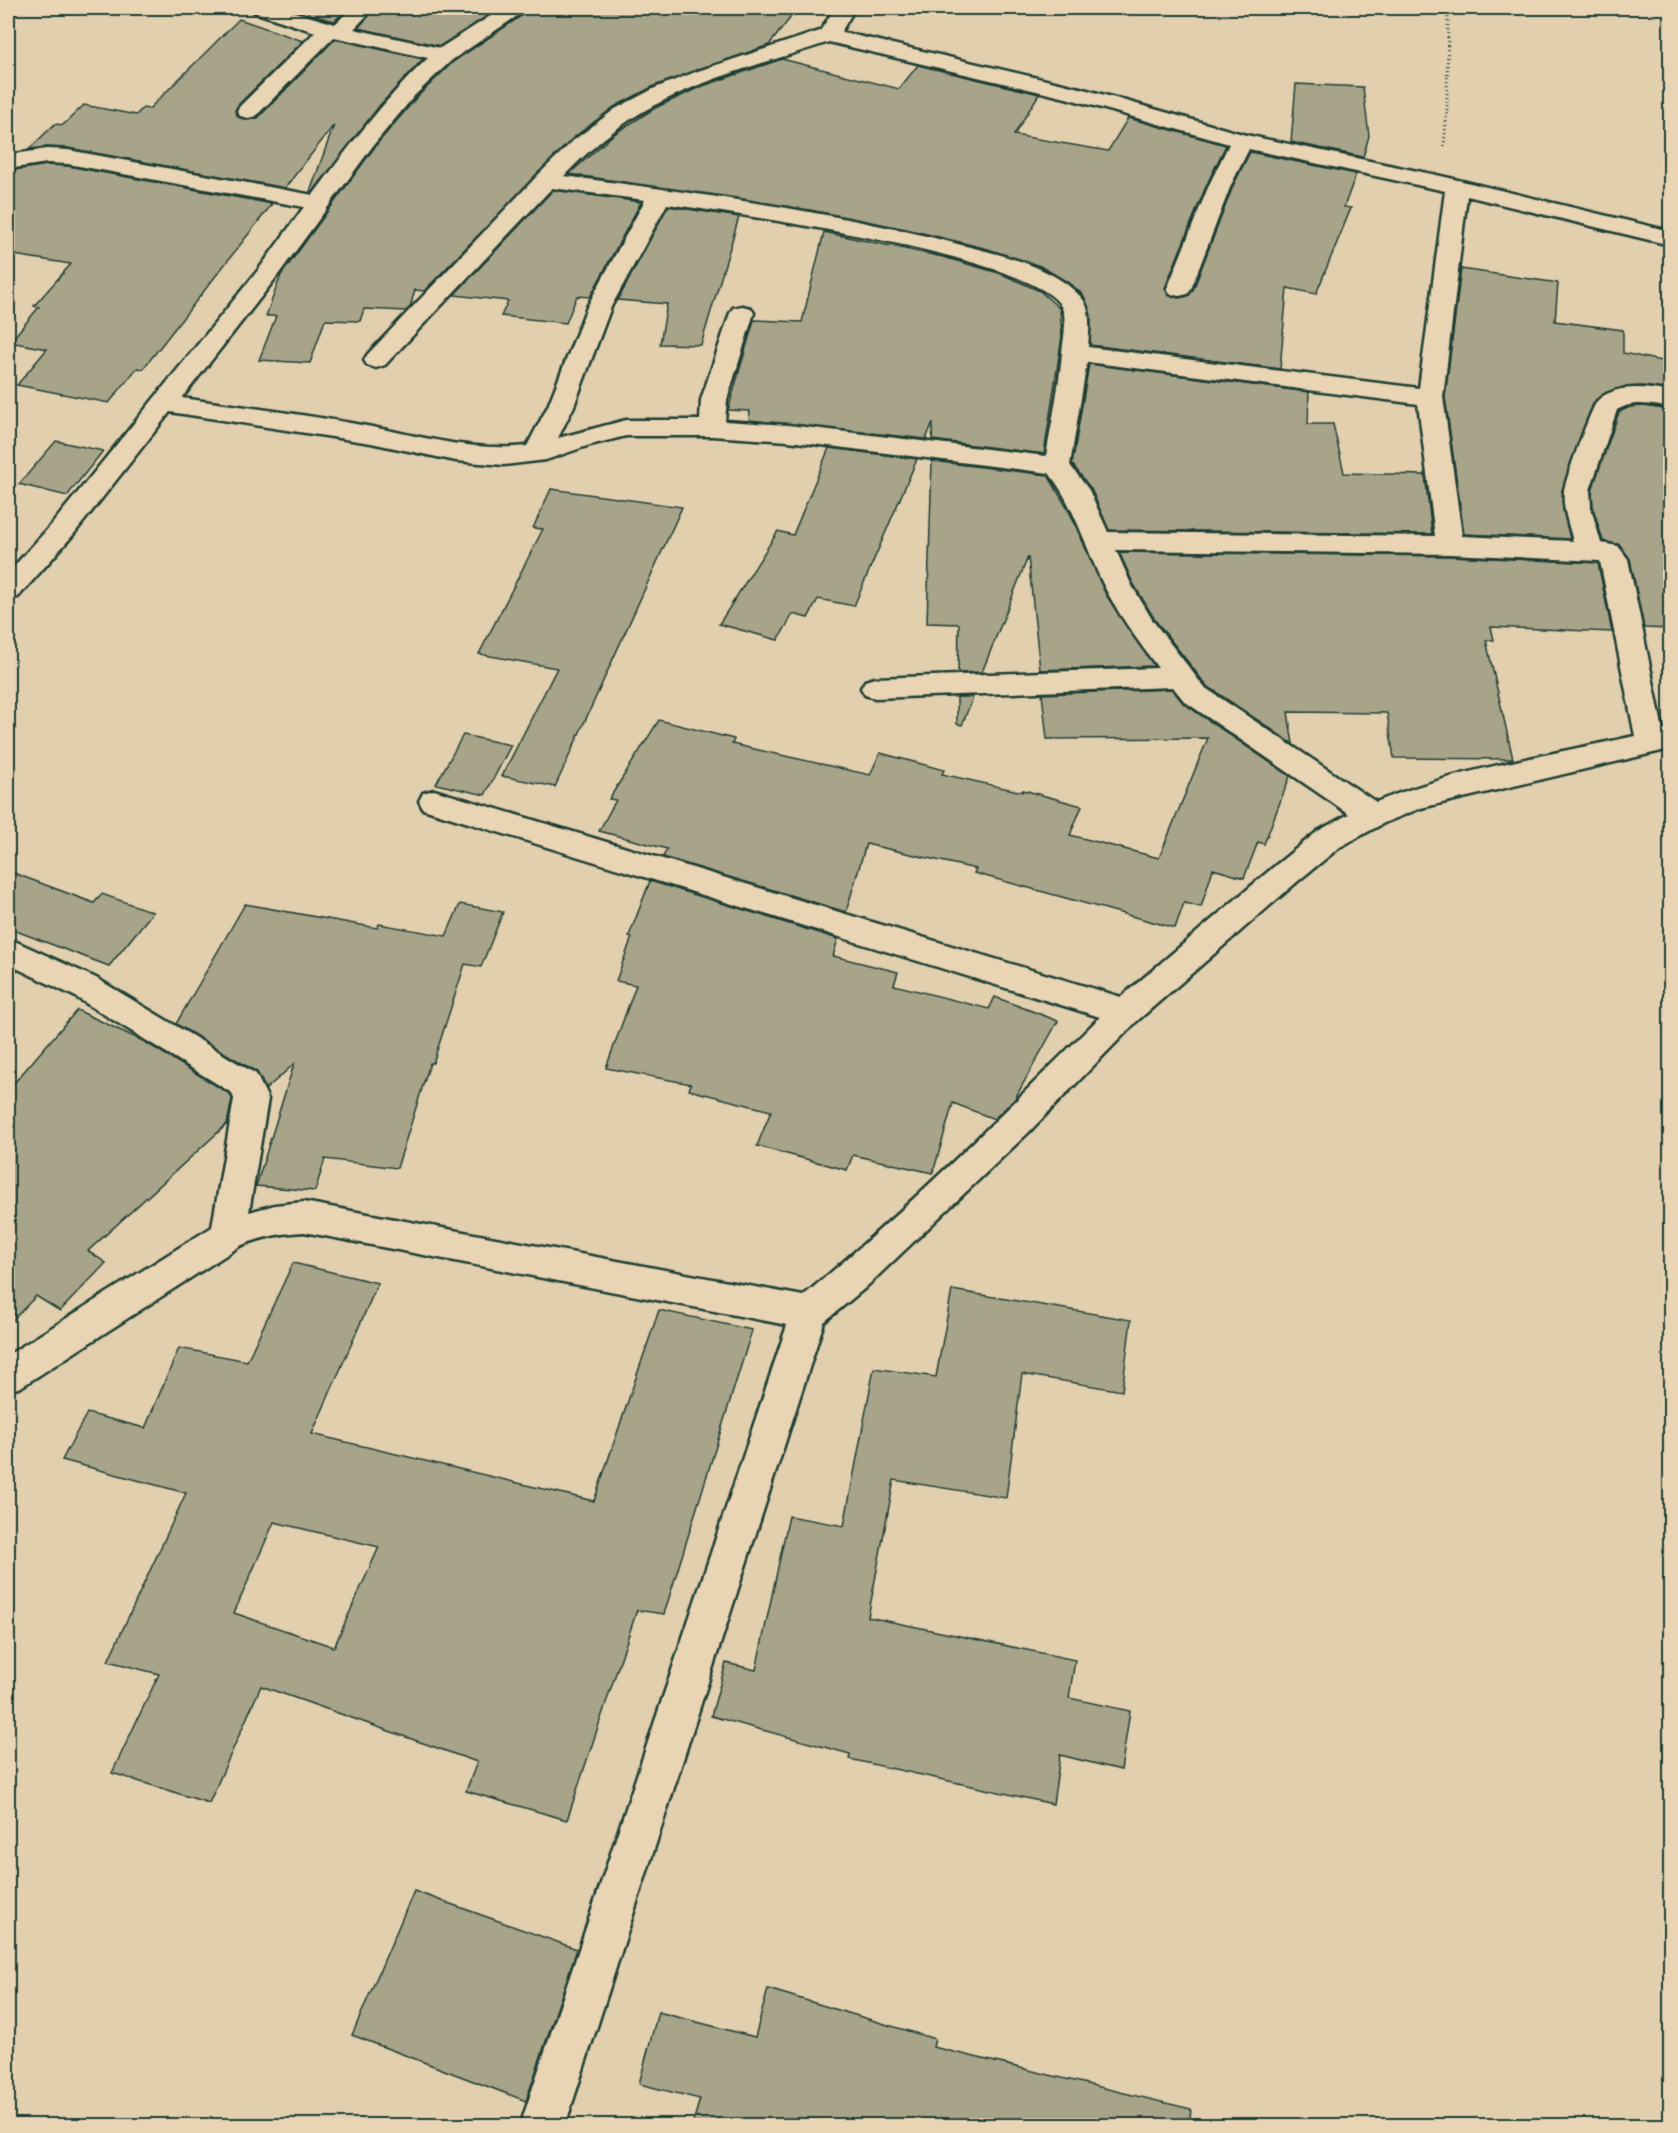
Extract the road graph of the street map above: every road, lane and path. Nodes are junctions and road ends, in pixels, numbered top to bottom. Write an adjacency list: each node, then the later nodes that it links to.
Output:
1 (261, 8): 6 (street)
2 (364, 8): 6 (street)
3 (516, 8): 8 (street)
4 (845, 8): 7 (street)
5 (1448, 8): 13 (path)
6 (335, 31): 8 (street); 9 (street)
7 (828, 35): 10 (street); 12 (street)
8 (444, 55): 15 (street)
9 (248, 111)
10 (1242, 141): 13 (street); 17 (street)
11 (8, 162): 15 (street)
12 (546, 180): 14 (street); 20 (street)
13 (1449, 185): 16 (street); 21 (street)
14 (659, 196): 19 (street); 25 (street)
15 (320, 203): 23 (street)
16 (1671, 238)
17 (1179, 289)
18 (742, 313): 24 (street)
19 (1074, 353): 21 (street); 26 (street)
20 (376, 360)
21 (1430, 397): 28 (street)
22 (1671, 400): 29 (street)
23 (164, 403): 25 (street); 30 (street)
24 (712, 428): 25 (street); 26 (street)
25 (535, 453)
26 (1057, 466): 27 (street)
27 (1099, 541): 28 (street); 31 (street)
28 (1450, 545): 29 (street)
29 (1589, 549): 33 (street)
30 (8, 590)
31 (1178, 677): 32 (street); 35 (street)
32 (875, 688)
33 (1661, 741): 35 (street)
34 (434, 801): 37 (street)
35 (1373, 815): 37 (street)
36 (8, 950): 38 (street)
37 (1126, 1012): 39 (street)
38 (228, 1235): 39 (street); 40 (street)
39 (809, 1313): 41 (street)
40 (8, 1375)
41 (542, 2126)

